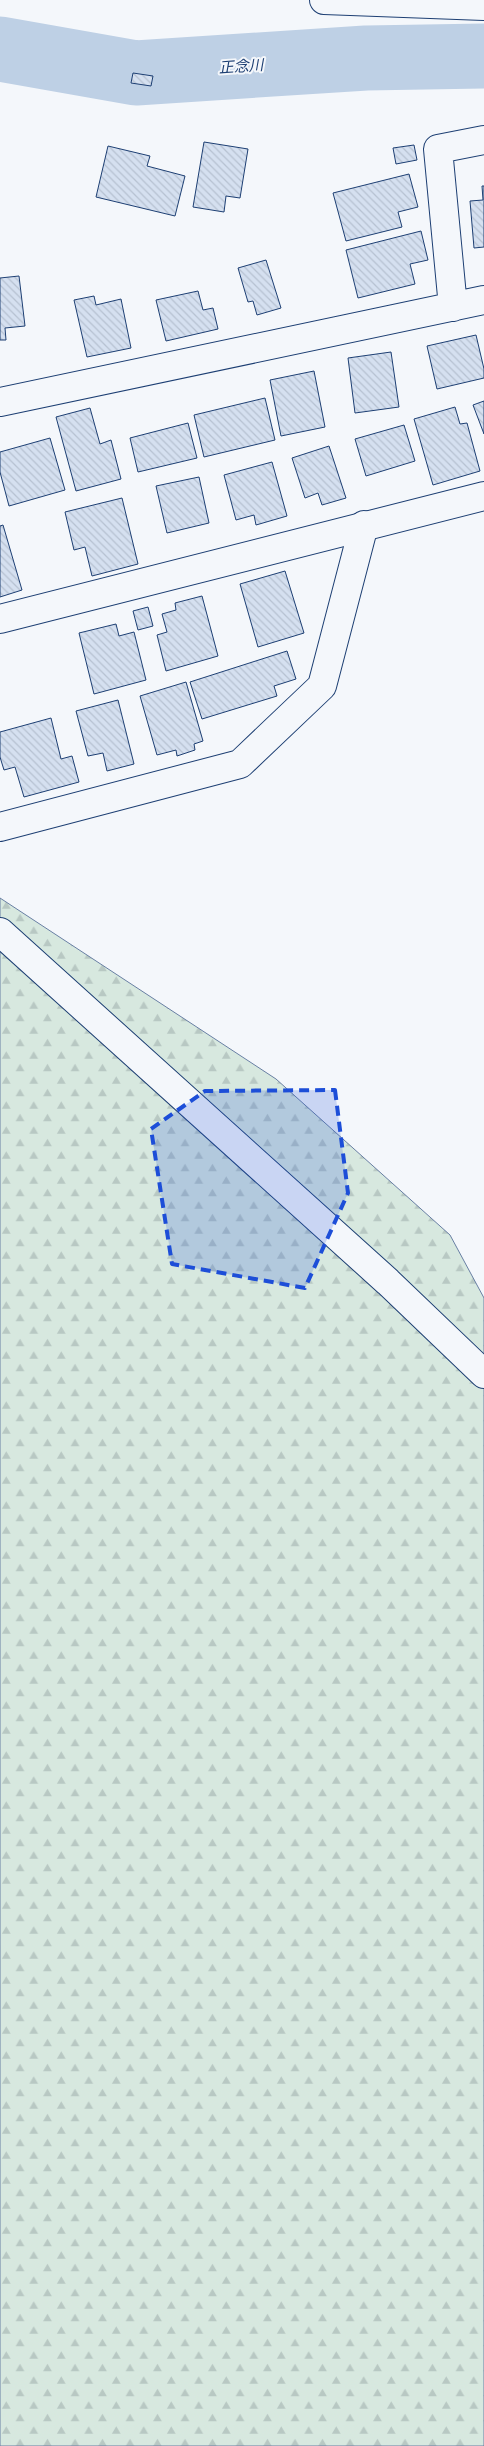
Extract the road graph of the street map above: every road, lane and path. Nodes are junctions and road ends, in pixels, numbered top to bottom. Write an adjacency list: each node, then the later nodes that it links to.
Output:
1 (324, 0): 2 (street)
2 (484, 6)
3 (484, 140): 5 (street)
4 (484, 300): 5 (street)
5 (453, 306): 6 (street)
6 (0, 402)
7 (484, 496): 8 (street)
8 (364, 525): 9 (street); 10 (street)
9 (0, 619)
10 (0, 827)
11 (0, 932): 12 (street)
12 (484, 1374)

